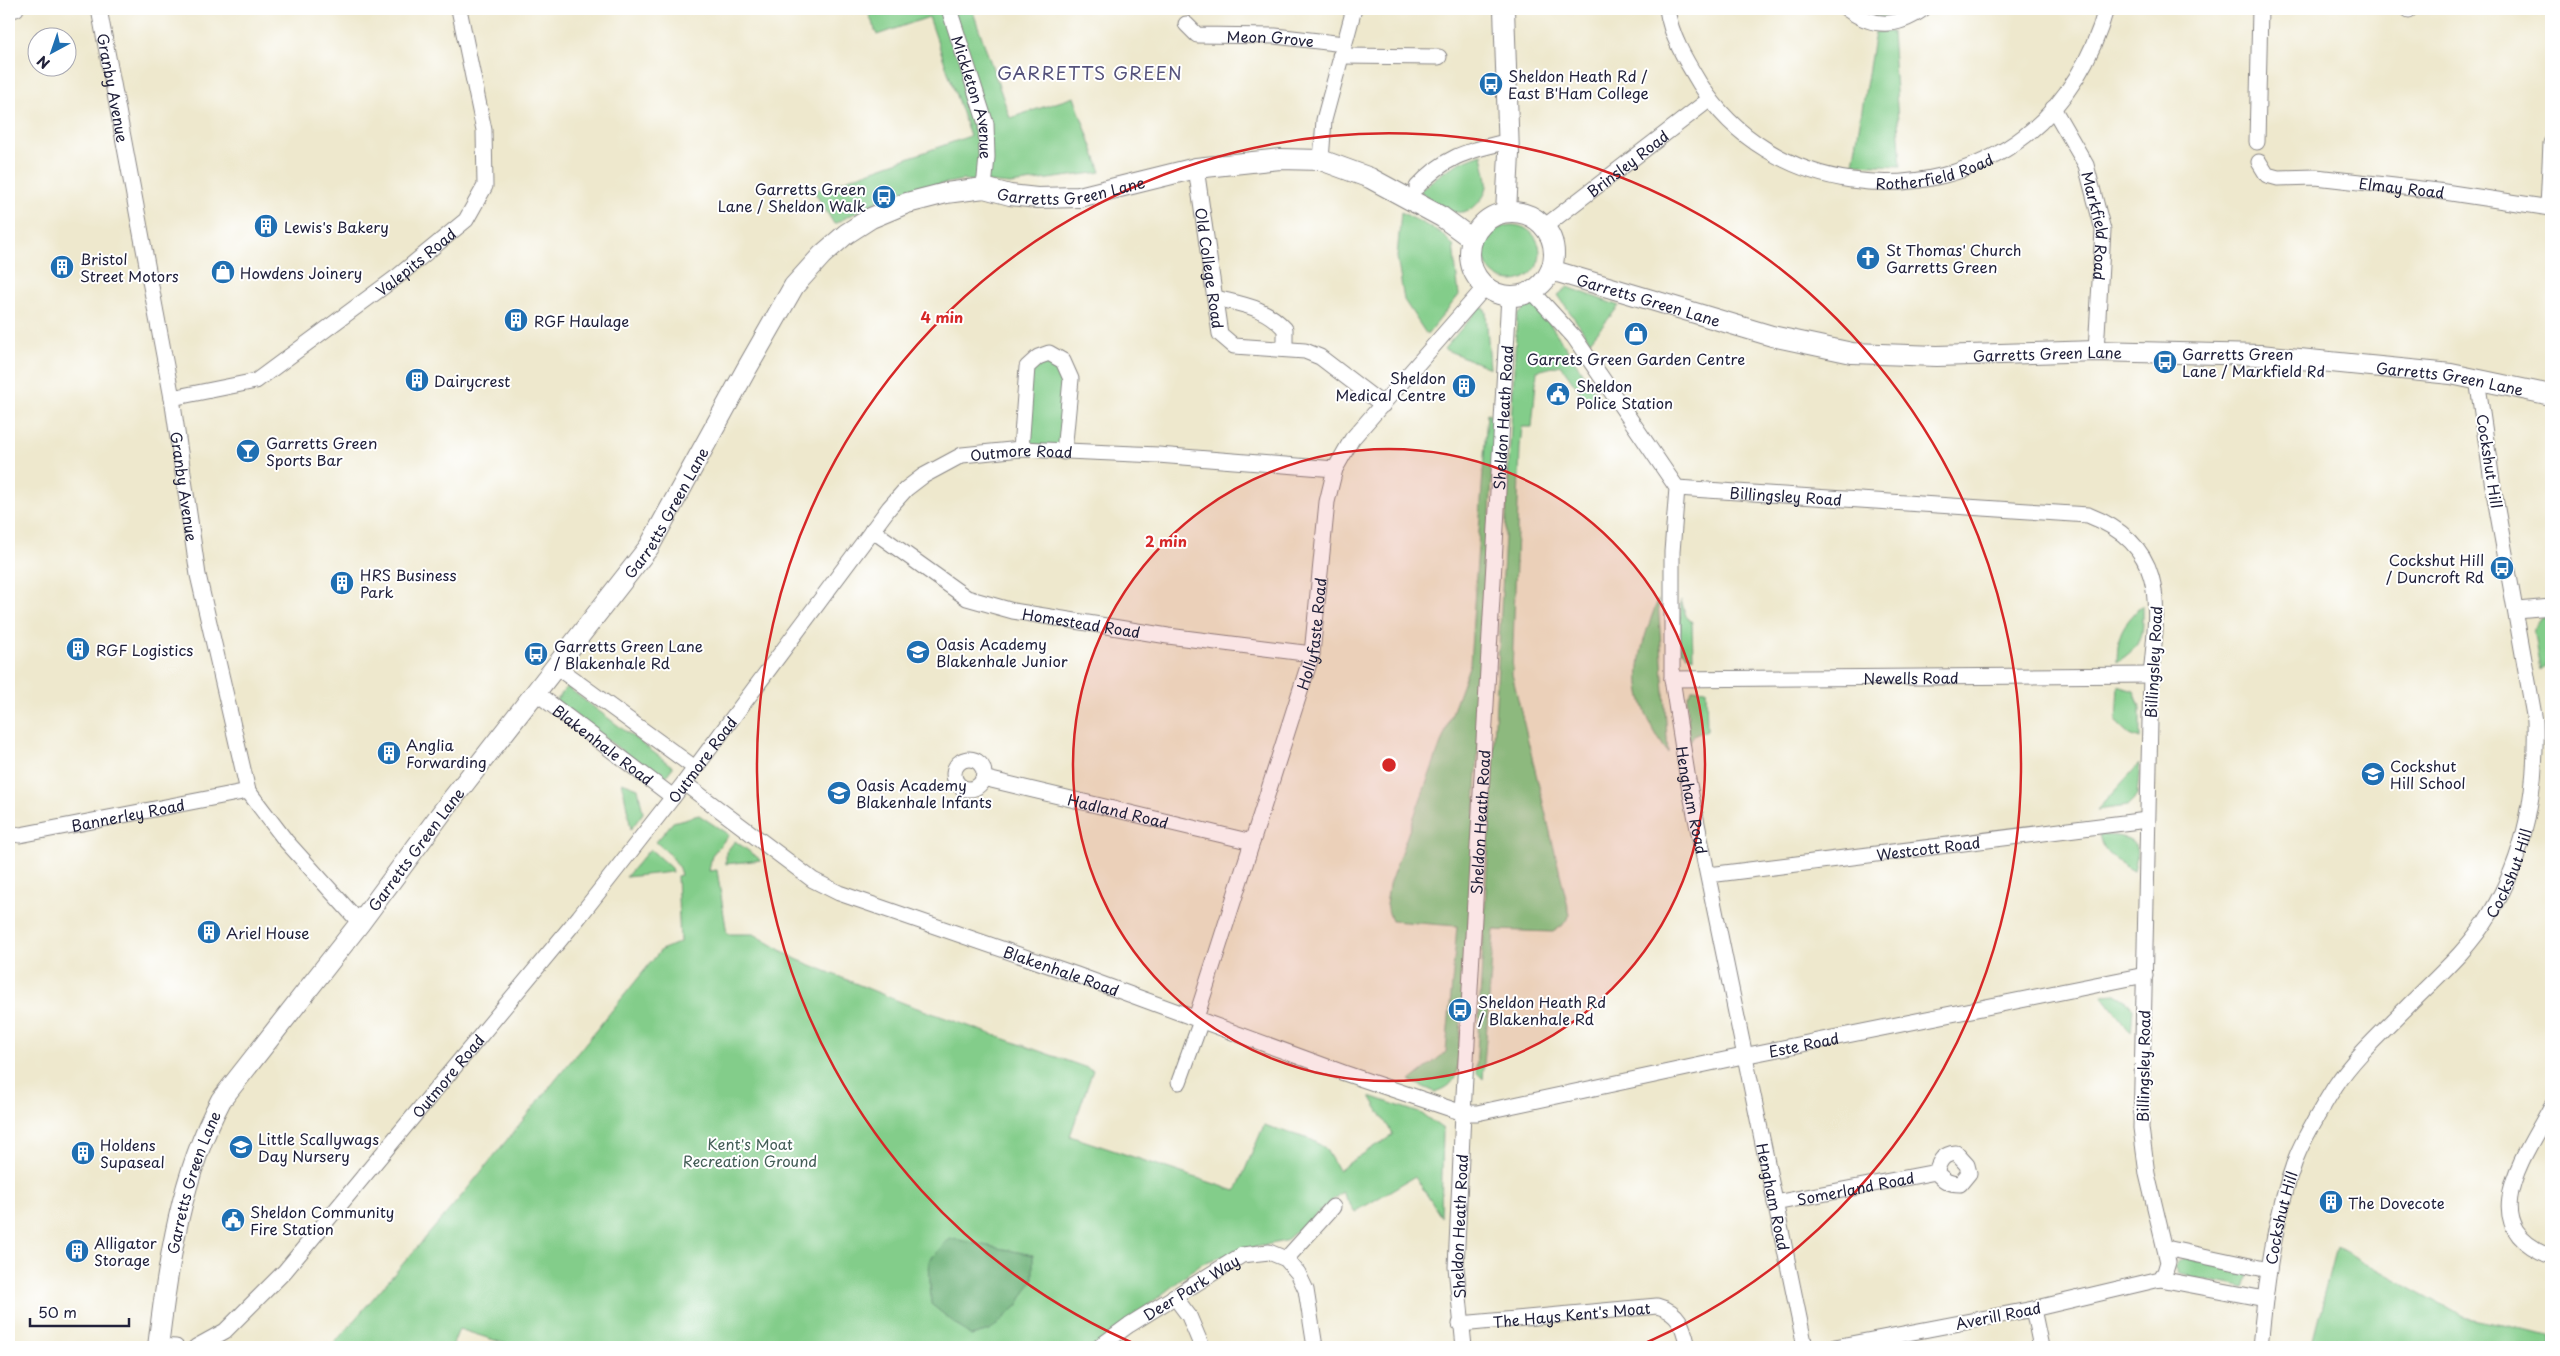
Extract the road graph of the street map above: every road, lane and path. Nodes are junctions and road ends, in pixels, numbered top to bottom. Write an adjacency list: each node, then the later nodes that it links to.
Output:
1 (16, 9): 12 (street)
2 (99, 9): 39 (street, Granby Avenue)
3 (459, 9): 39 (street, Valepits Road)
4 (948, 9): 25 (street, Mickleton Avenue)
5 (1354, 9): 14 (street)
6 (1504, 9): 18 (street)
7 (1667, 9): 16 (street, Rotherfield Road)
8 (1847, 9): 9 (street)
9 (1923, 9)
10 (2106, 9): 17 (street, Rotherfield Road)
11 (2260, 9): 19 (street)
12 (9, 10)
13 (1191, 34): 14 (street, Meon Grove)
14 (1342, 50): 15 (street, Meon Grove); 21 (street)
15 (1439, 57)
16 (1710, 99): 17 (street, Rotherfield Road); 28 (street, Brinsley Road)
17 (2053, 108): 36 (street, Markfield Road)
18 (1508, 141): 24 (street); 27 (street)
19 (2257, 142)
20 (2551, 143): 26 (street)
21 (1321, 160): 23 (street, Garretts Green Lane); 29 (street, Garretts Green Lane)
22 (2259, 162): 26 (street, Elmay Road)
23 (1196, 168): 25 (street, Garretts Green Lane); 34 (street, Old College Road)
24 (1417, 187)
25 (984, 188): 49 (street, Garretts Green Lane)
26 (2550, 207)
27 (1506, 212): 28 (street); 29 (street)
28 (1544, 227): 30 (street)
29 (1472, 239): 31 (street)
30 (1551, 270): 32 (street); 36 (street, Garretts Green Lane)
31 (1485, 287): 33 (street); 40 (street, Hollyfaste Road)
32 (1532, 291): 33 (street); 44 (street)
33 (1510, 296): 68 (street, Sheldon Heath Road)
34 (1216, 298): 35 (street); 35 (street, Old College Road)
35 (1285, 350): 40 (street, Old College Road)
36 (2096, 351): 37 (street, Garretts Green Lane)
37 (2477, 379): 38 (street, Garretts Green Lane); 47 (street, Cockshut Hill)
38 (2551, 395)
39 (172, 398): 56 (street, Granby Avenue)
40 (1383, 405): 43 (street, Hollyfaste Road)
41 (1021, 449): 42 (street, Outmore Road); 42 (street); 45 (street, Outmore Road)
42 (1064, 452): 43 (street, Outmore Road)
43 (1334, 469): 48 (street, Hollyfaste Road)
44 (1677, 488): 50 (street, Billingsley Road); 51 (street, Hengham Road)
45 (872, 530): 48 (street, Homestead Road); 53 (street, Outmore Road)
46 (2551, 607): 47 (street)
47 (2517, 610): 75 (street, Cockshut Hill)
48 (1312, 654): 60 (street, Hollyfaste Road)
49 (555, 666): 52 (street, Garretts Green Lane); 53 (street)
50 (2151, 675): 51 (street, Newells Road); 58 (street, Billingsley Road)
51 (1672, 679): 61 (street, Hengham Road)
52 (534, 692): 57 (street, Blakenhale Road); 62 (street, Garretts Green Lane)
53 (695, 768): 55 (street, Outmore Road)
54 (983, 778): 60 (street, Hadland Road)
55 (684, 783): 57 (street, Outmore Road); 64 (street, Blakenhale Road)
56 (248, 790): 59 (street, Bannerley Road); 62 (street, Granby Avenue)
57 (673, 797): 82 (street, Outmore Road)
58 (2147, 820): 61 (street, Westcott Road); 63 (street, Billingsley Road)
59 (9, 833)
60 (1252, 842): 64 (street, Hollyfaste Road)
61 (1709, 875): 65 (street, Hengham Road)
62 (360, 923): 81 (street, Garretts Green Lane)
63 (2145, 975): 65 (street, Este Road); 72 (street, Billingsley Road)
64 (1199, 1020): 66 (street, Hollyfaste Road); 68 (street, Blakenhale Road)
65 (1743, 1056): 68 (street, Este Road); 70 (street, Hengham Road)
66 (1179, 1082)
67 (2551, 1107): 73 (street)
68 (1463, 1112): 80 (street, Sheldon Heath Road)
69 (1936, 1172): 70 (street, Somerland Road)
70 (1775, 1203): 88 (street, Hengham Road)
71 (1333, 1207): 74 (street)
72 (2166, 1248): 75 (street); 76 (street)
73 (2551, 1256)
74 (1286, 1259): 77 (street, Deer Park Way); 85 (street)
75 (2269, 1270): 78 (street, Cockshut Hill)
76 (2160, 1279): 78 (street, Averill Road); 79 (street, Averill Road)
77 (1174, 1296): 83 (street, Deer Park Way); 84 (street)
78 (2265, 1299): 91 (street, Cockshut Hill)
79 (2033, 1309): 89 (street, Averill Road); 90 (street)
80 (1460, 1324): 86 (street, Sheldon Heath Road); 87 (street, The Hays Kent's Moat)
81 (164, 1347)
82 (196, 1347)
83 (1099, 1347)
84 (1202, 1347)
85 (1314, 1347)
86 (1464, 1347)
87 (1688, 1347)
88 (1805, 1347)
89 (1835, 1347)
90 (2041, 1347)
91 (2260, 1347)

